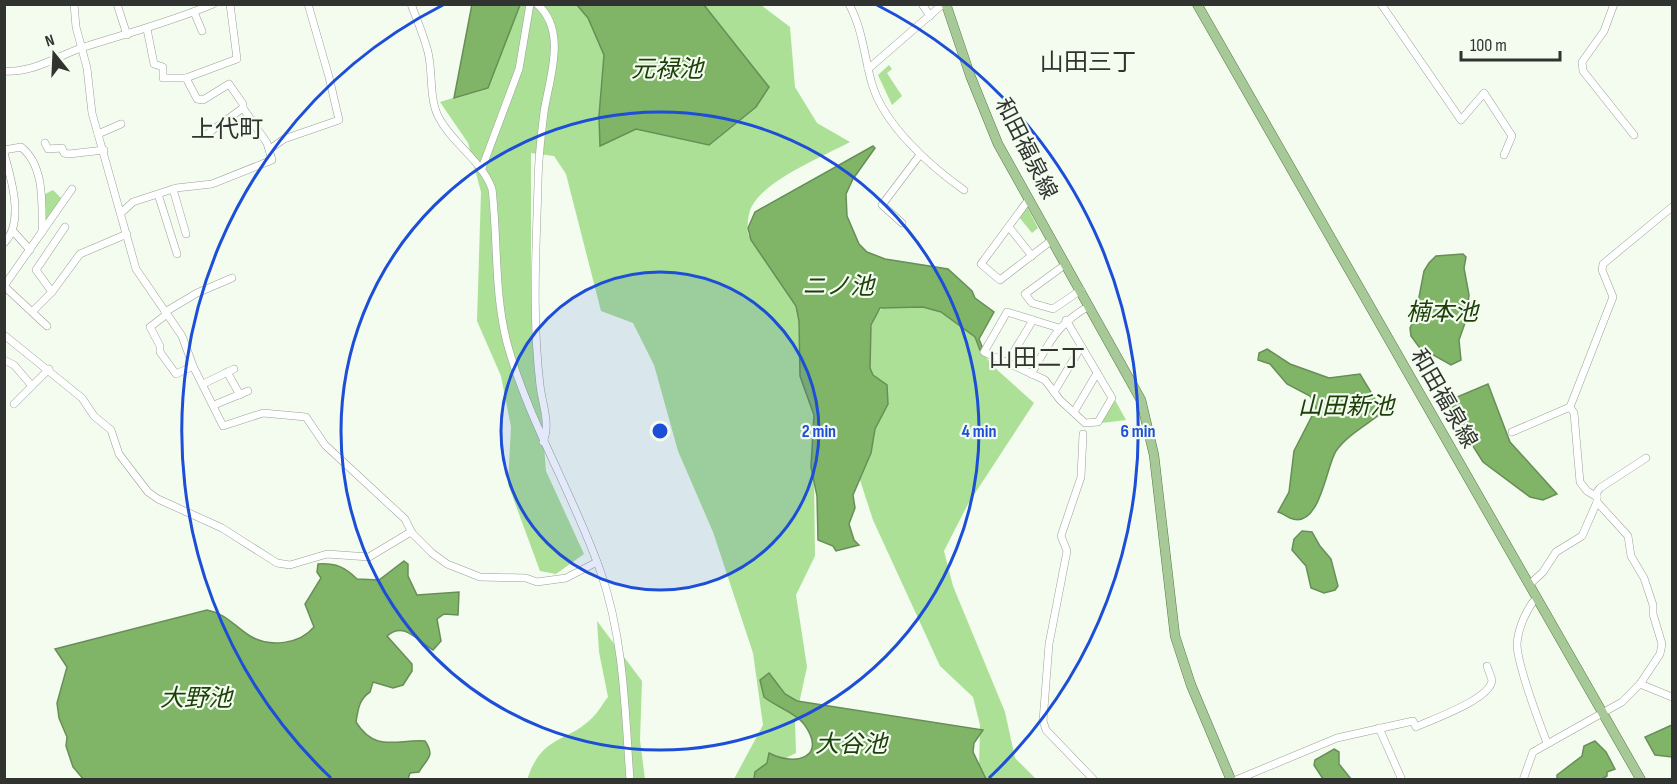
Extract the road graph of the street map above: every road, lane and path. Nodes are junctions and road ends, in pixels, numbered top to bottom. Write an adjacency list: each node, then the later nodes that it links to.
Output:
1 (74, 4): 20 (street)
2 (117, 4): 19 (street)
3 (213, 4): 15 (street)
4 (230, 4): 23 (street)
5 (308, 4): 30 (street)
6 (411, 4): 35 (street)
7 (530, 4): 35 (street)
8 (537, 4): 88 (street)
9 (922, 4): 16 (street)
10 (944, 4): 16 (street); 40 (main road, 和田福泉線)
11 (1197, 4): 93 (main road, 和田福泉線)
12 (1381, 4): 33 (street)
13 (1614, 4): 28 (street)
14 (849, 5): 21 (street)
15 (194, 12): 17 (street); 18 (street)
16 (930, 16): 21 (street)
17 (147, 29): 19 (street); 23 (street)
18 (202, 31)
19 (127, 35): 20 (street)
20 (82, 48): 22 (street); 26 (street)
21 (868, 69): 34 (street)
22 (4, 71)
23 (186, 78): 24 (street)
24 (243, 108): 27 (street); 30 (street)
25 (121, 124): 26 (street)
26 (98, 134): 31 (street)
27 (207, 134)
28 (1634, 135)
29 (45, 143): 31 (street)
30 (270, 149): 37 (street)
31 (104, 150): 42 (street)
32 (4, 151): 48 (street); 49 (street)
33 (1504, 155)
34 (920, 156): 38 (street); 43 (street)
35 (482, 168): 88 (street)
36 (72, 189): 49 (street)
37 (173, 189): 39 (street); 44 (street)
38 (964, 190)
39 (158, 194): 42 (street); 47 (street)
40 (1029, 199): 46 (street); 52 (main road, 和田福泉線)
41 (1672, 207): 84 (street)
42 (122, 213): 50 (street)
43 (902, 223)
44 (183, 224): 47 (street); 51 (street)
45 (65, 227): 61 (street)
46 (1009, 227): 56 (street); 56 (street)
47 (169, 229): 55 (street)
48 (13, 231): 53 (street); 54 (street)
49 (42, 232): 54 (street)
50 (127, 234): 61 (street); 64 (street)
51 (186, 234)
52 (1052, 240): 56 (street); 57 (main road, 和田福泉線)
53 (4, 243)
54 (30, 250): 59 (street)
55 (177, 254)
56 (1032, 256)
57 (1066, 264): 60 (main road, 和田福泉線); 60 (street)
58 (232, 278): 64 (street)
59 (4, 286): 63 (street)
60 (1080, 290): 62 (main road, 和田福泉線)
61 (52, 292): 63 (street)
62 (1089, 306): 66 (street); 103 (main road, 和田福泉線)
63 (33, 311): 67 (street)
64 (166, 313): 73 (street); 73 (street)
65 (1033, 320): 68 (street); 72 (street); 72 (street)
66 (1066, 320): 68 (street); 70 (street)
67 (46, 326)
68 (1059, 328): 76 (street)
69 (4, 335): 74 (street)
70 (1082, 347): 75 (street); 80 (street)
71 (4, 360): 78 (street)
72 (1007, 363): 76 (street)
73 (193, 366): 77 (street)
74 (49, 369): 78 (street); 91 (street)
75 (1097, 373): 85 (street); 85 (street)
76 (1032, 374): 80 (street)
77 (203, 384): 81 (street); 83 (street)
78 (32, 386): 82 (street)
79 (248, 391): 81 (street)
80 (1054, 392): 85 (street)
81 (240, 394): 83 (street)
82 (14, 404)
83 (214, 405): 91 (street)
84 (1570, 407): 86 (street); 90 (street)
85 (1074, 412)
86 (1512, 432)
87 (1083, 434): 102 (street)
88 (543, 442): 92 (street)
89 (1646, 458): 90 (street)
90 (1597, 500): 93 (street); 96 (street)
91 (412, 533): 92 (street)
92 (597, 562): 101 (street)
93 (1530, 584): 94 (main road, 和田福泉線)
94 (1538, 597): 98 (main road, 和田福泉線); 100 (street)
95 (1487, 666): 99 (street)
96 (1640, 684): 97 (street); 98 (street)
97 (1672, 697)
98 (1603, 710): 100 (street); 107 (main road, 和田福泉線)
99 (1378, 728): 104 (street); 105 (street)
100 (1547, 743): 106 (street)
101 (630, 780)
102 (1094, 780)
103 (1231, 780)
104 (1236, 780)
105 (1402, 780)
106 (1523, 780)
107 (1641, 780)

